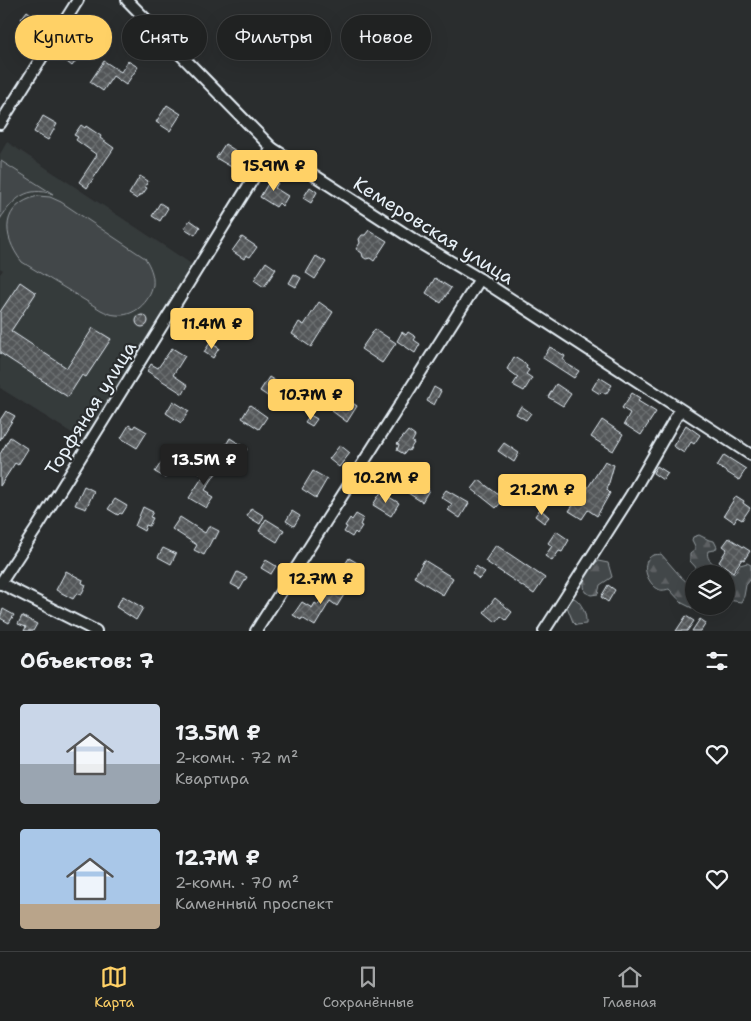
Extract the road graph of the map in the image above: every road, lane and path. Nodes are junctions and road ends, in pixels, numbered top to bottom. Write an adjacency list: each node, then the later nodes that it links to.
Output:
1 (78, 0): 3 (street)
2 (127, 0): 4 (street, Кемеровская улица)
3 (0, 124)
4 (272, 148): 5 (street, Кемеровская улица); 8 (street, Торфяная улица)
5 (480, 279): 6 (street, Кемеровская улица); 10 (street)
6 (680, 410): 7 (street, Кемеровская улица); 11 (street)
7 (751, 455)
8 (0, 583): 9 (street)
9 (96, 631)
10 (256, 631)
11 (544, 631)

